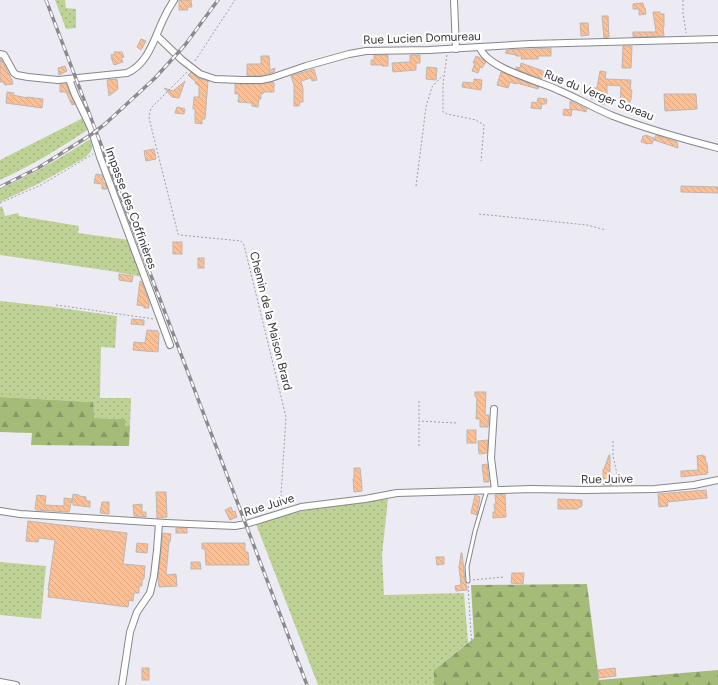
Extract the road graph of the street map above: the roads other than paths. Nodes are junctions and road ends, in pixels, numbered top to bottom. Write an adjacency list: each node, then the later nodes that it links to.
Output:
1 (174, 0): 3 (street)
2 (454, 0): 6 (street)
3 (157, 36): 6 (street, Rue Lucien Domureau); 8 (street)
4 (718, 39): 5 (street, Rue Lucien Domureau)
5 (480, 47): 6 (street, Rue Lucien Domureau); 9 (street, Rue du Verger Soreau)
6 (456, 49)
7 (0, 54): 8 (street)
8 (70, 79): 10 (street, Impasse des Coffinières)
9 (718, 148)
10 (170, 345)
11 (494, 408): 14 (street)
12 (718, 480): 14 (street, Rue Juive)
13 (487, 490): 14 (street, Rue Juive); 16 (street, Rue Juive); 17 (lane)
14 (495, 490)
15 (0, 511): 16 (street, Rue Juive)
16 (159, 523): 20 (street)
17 (468, 580)
18 (0, 682): 19 (street)
19 (16, 685)
20 (122, 685)

